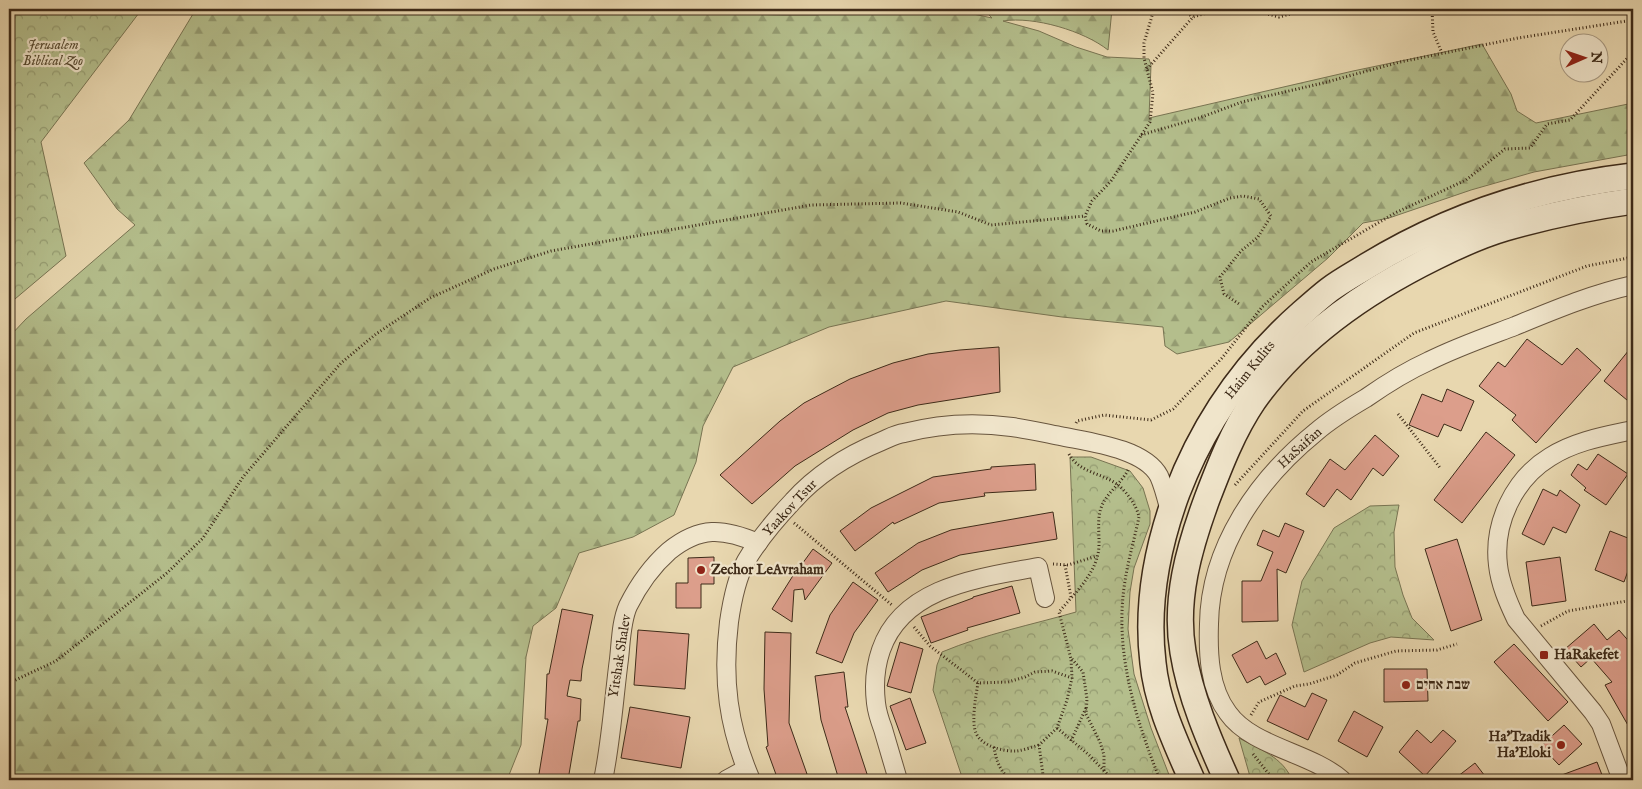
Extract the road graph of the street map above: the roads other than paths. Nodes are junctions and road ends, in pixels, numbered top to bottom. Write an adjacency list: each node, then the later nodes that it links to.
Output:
1 (1633, 176): 5 (main road, Haim Kulits)
2 (1633, 201): 14 (main road, Haim Kulits)
3 (1633, 284): 8 (street, HaSaifan)
4 (1633, 430): 17 (street)
5 (1170, 512): 6 (street, Yaakov Tsur); 13 (main road, Haim Kulits)
6 (758, 543): 9 (street, Yaakov Tsur); 10 (street, Yitshak Shalev)
7 (1045, 598): 12 (street)
8 (1292, 753): 15 (street, HaSaifan); 16 (street, HaSaifan)
9 (748, 775): 11 (street)
10 (603, 780)
11 (726, 780)
12 (898, 780)
13 (1192, 780)
14 (1227, 780)
15 (1322, 780)
16 (1342, 780)
17 (1622, 780)

